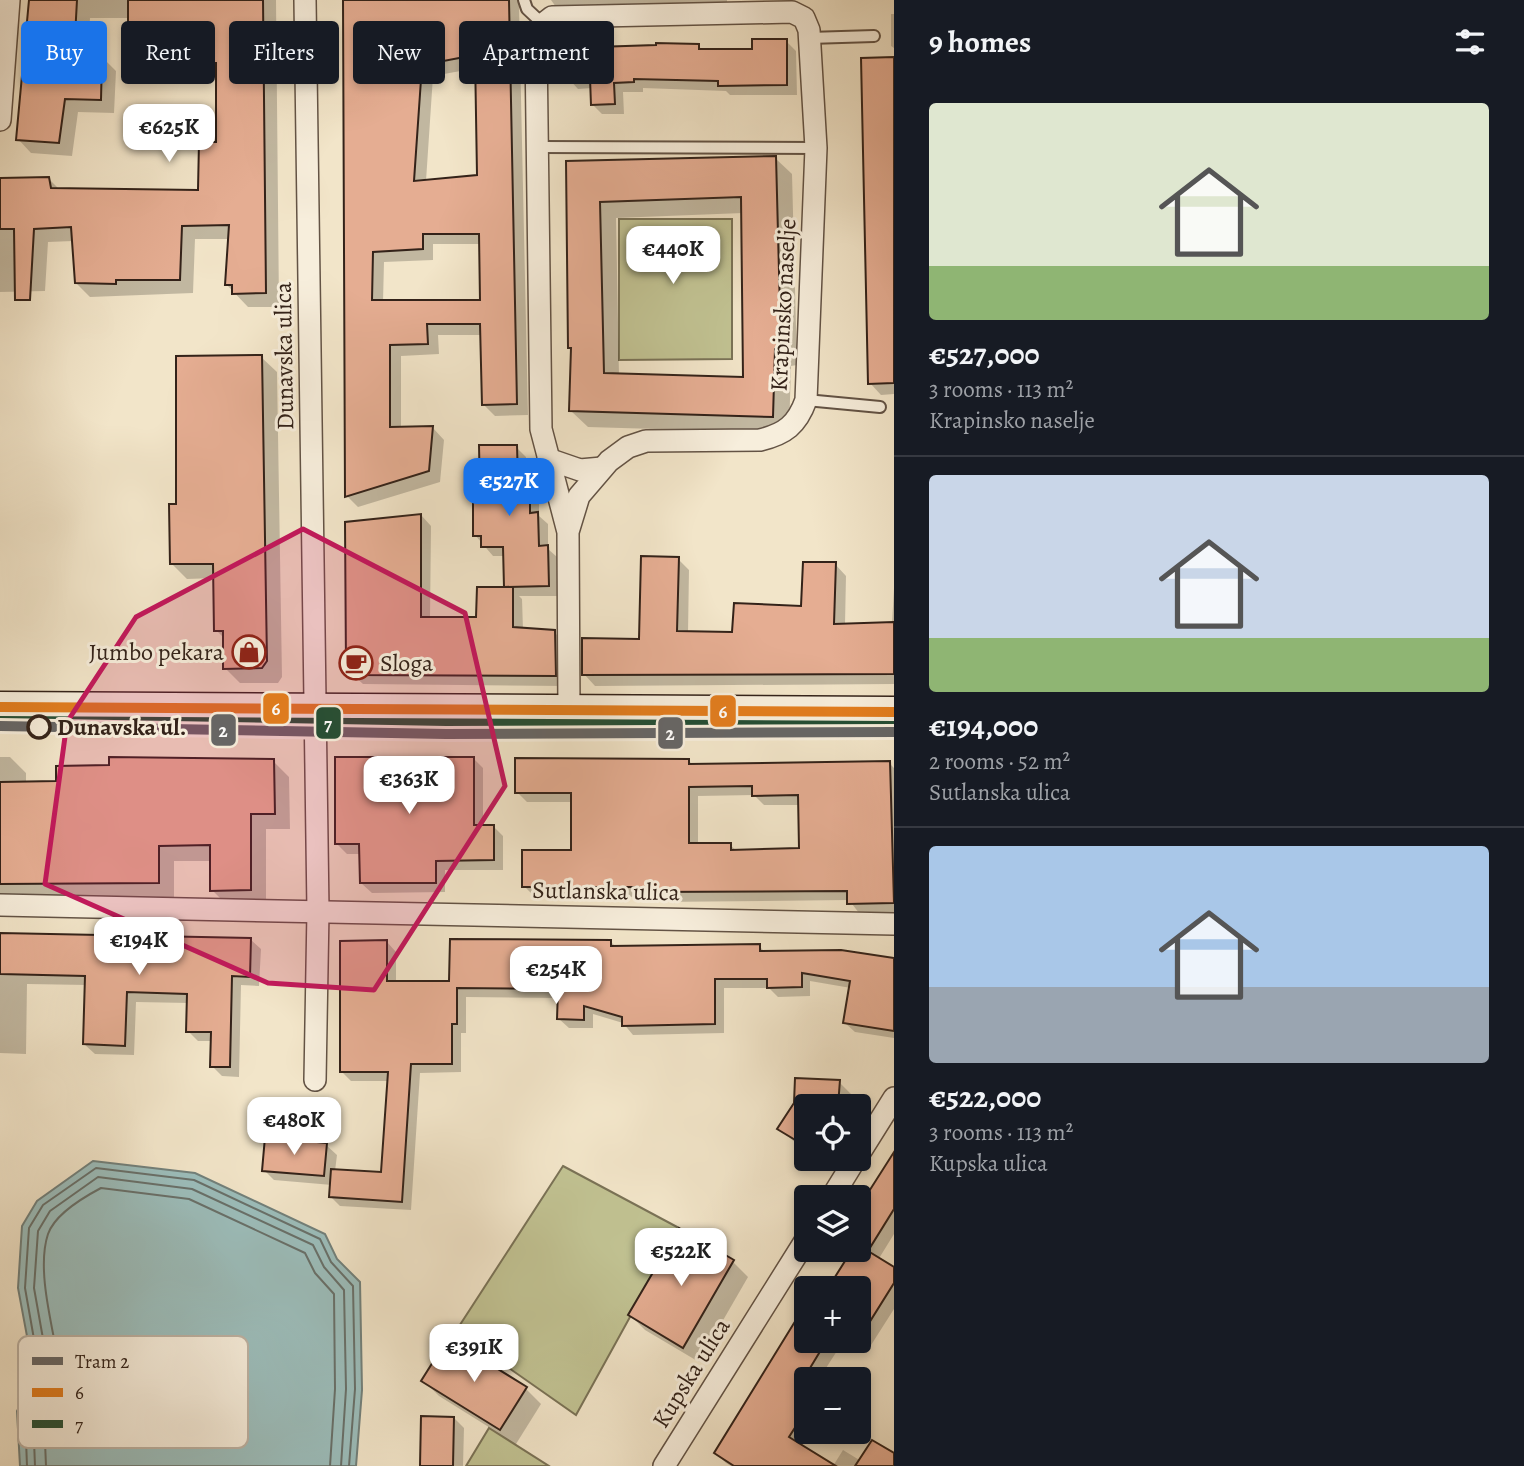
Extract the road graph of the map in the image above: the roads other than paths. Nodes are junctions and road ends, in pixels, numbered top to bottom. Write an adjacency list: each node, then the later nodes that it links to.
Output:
1 (9, 0): 9 (street)
2 (305, 0): 17 (street, Dunavska ulica)
3 (524, 0): 4 (lane)
4 (540, 21)
5 (547, 21): 7 (street)
6 (874, 36): 7 (lane)
7 (809, 38): 11 (street, Krapinsko naselje)
8 (537, 84): 10 (street, Krapinsko naselje)
9 (0, 120)
10 (539, 147): 11 (lane); 14 (street, Krapinsko naselje)
11 (816, 148): 12 (street, Krapinsko naselje)
12 (806, 400): 13 (lane); 15 (street, Krapinsko naselje)
13 (880, 407)
14 (548, 459): 15 (street); 16 (street, Krapinsko naselje)
15 (602, 468): 16 (street, Krapinsko naselje)
16 (568, 532): 19 (street, Krapinsko naselje)
17 (314, 711): 18 (main road); 19 (main road); 22 (street)
18 (4, 712)
19 (569, 712): 20 (main road)
20 (894, 712)
21 (0, 905): 22 (street, Sutlanska ulica)
22 (318, 911): 23 (street, Sutlanska ulica); 24 (street)
23 (894, 925)
24 (315, 1080)
25 (894, 1098): 26 (street)
26 (871, 1135)
27 (794, 1259): 28 (street, Kupska ulica)
28 (670, 1464)

